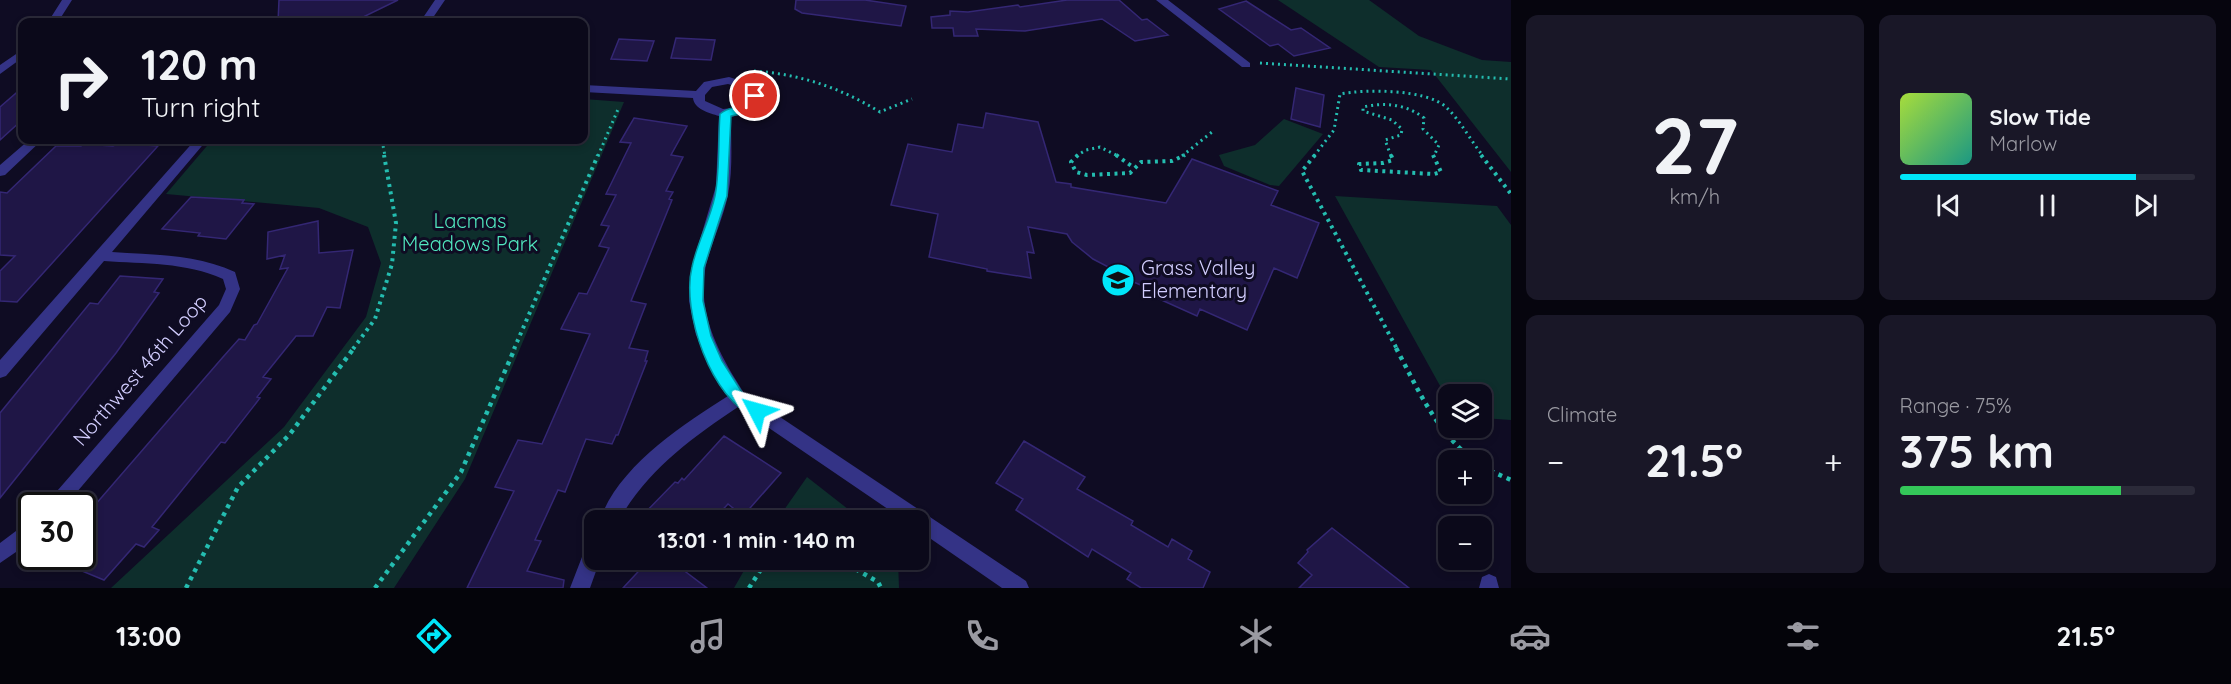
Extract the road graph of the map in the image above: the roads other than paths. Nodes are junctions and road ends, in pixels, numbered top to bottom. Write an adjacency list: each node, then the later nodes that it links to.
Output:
1 (67, 0): 4 (street)
2 (440, 0): 5 (street)
3 (1161, 0): 7 (street)
4 (56, 18)
5 (428, 18)
6 (18, 56): 8 (street)
7 (1246, 65)
8 (0, 71)
9 (588, 88): 10 (street)
10 (699, 95): 11 (street); 11 (street)
11 (725, 114): 17 (street)
12 (32, 144): 14 (street)
13 (198, 144): 15 (street)
14 (0, 172)
15 (101, 256): 16 (street); 18 (street, Northwest 46th Loop)
16 (0, 371)
17 (738, 398): 19 (street); 24 (street)
18 (65, 492)
19 (614, 510)
20 (18, 541): 21 (street)
21 (0, 554)
22 (587, 570): 23 (street)
23 (580, 588)
24 (1019, 588)

